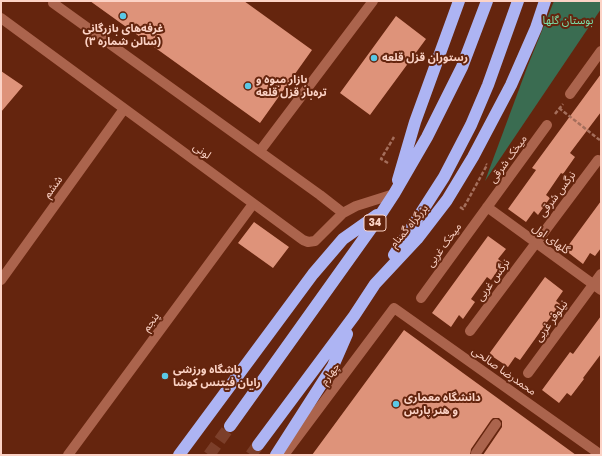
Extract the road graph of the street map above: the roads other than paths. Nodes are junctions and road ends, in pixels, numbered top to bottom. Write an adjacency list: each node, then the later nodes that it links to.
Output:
1 (54, 1): 12 (street)
2 (373, 1): 12 (street)
3 (459, 1): 14 (highway)
4 (487, 1): 14 (highway, 34)
5 (518, 1): 24 (highway)
6 (545, 1): 24 (highway, بزرگراه گمنام)
7 (1, 18): 10 (street, لونی)
8 (601, 51): 9 (street)
9 (570, 94)
10 (124, 109): 16 (street, لونی); 23 (street, ششم)
11 (547, 125): 17 (street, میخک شرقی)
12 (260, 151): 15 (street)
13 (598, 160): 21 (street, نرگس شرقی)
14 (394, 194): 18 (highway, 34); 19 (street)
15 (320, 195): 19 (street); 20 (street)
16 (253, 204): 20 (street, لونی); 35 (street, پنجم)
17 (487, 207): 21 (street, گلهای اول); 26 (street, میخک غربی)
18 (384, 210): 32 (highway, 34); 36 (highway)
19 (343, 213): 20 (street)
20 (315, 241)
21 (536, 242): 25 (street, گلهای اول); 29 (street, نرگس غربی)
22 (601, 274): 25 (street, نیلوفر غربی)
23 (1, 280)
24 (375, 284): 28 (highway, بزرگراه گمنام)
25 (597, 288): 30 (street, نیلوفر غربی)
26 (421, 298)
27 (394, 308): 38 (street, چهارم); 39 (street, محمدرضا صالحی)
28 (354, 316): 33 (highway, بزرگراه گمنام); 37 (highway)
29 (470, 331)
30 (528, 372)
31 (496, 424): 34 (street)
32 (230, 426)
33 (258, 445)
34 (477, 454)
35 (68, 455)
36 (179, 455)
37 (276, 455)
38 (284, 455)
39 (601, 455)

